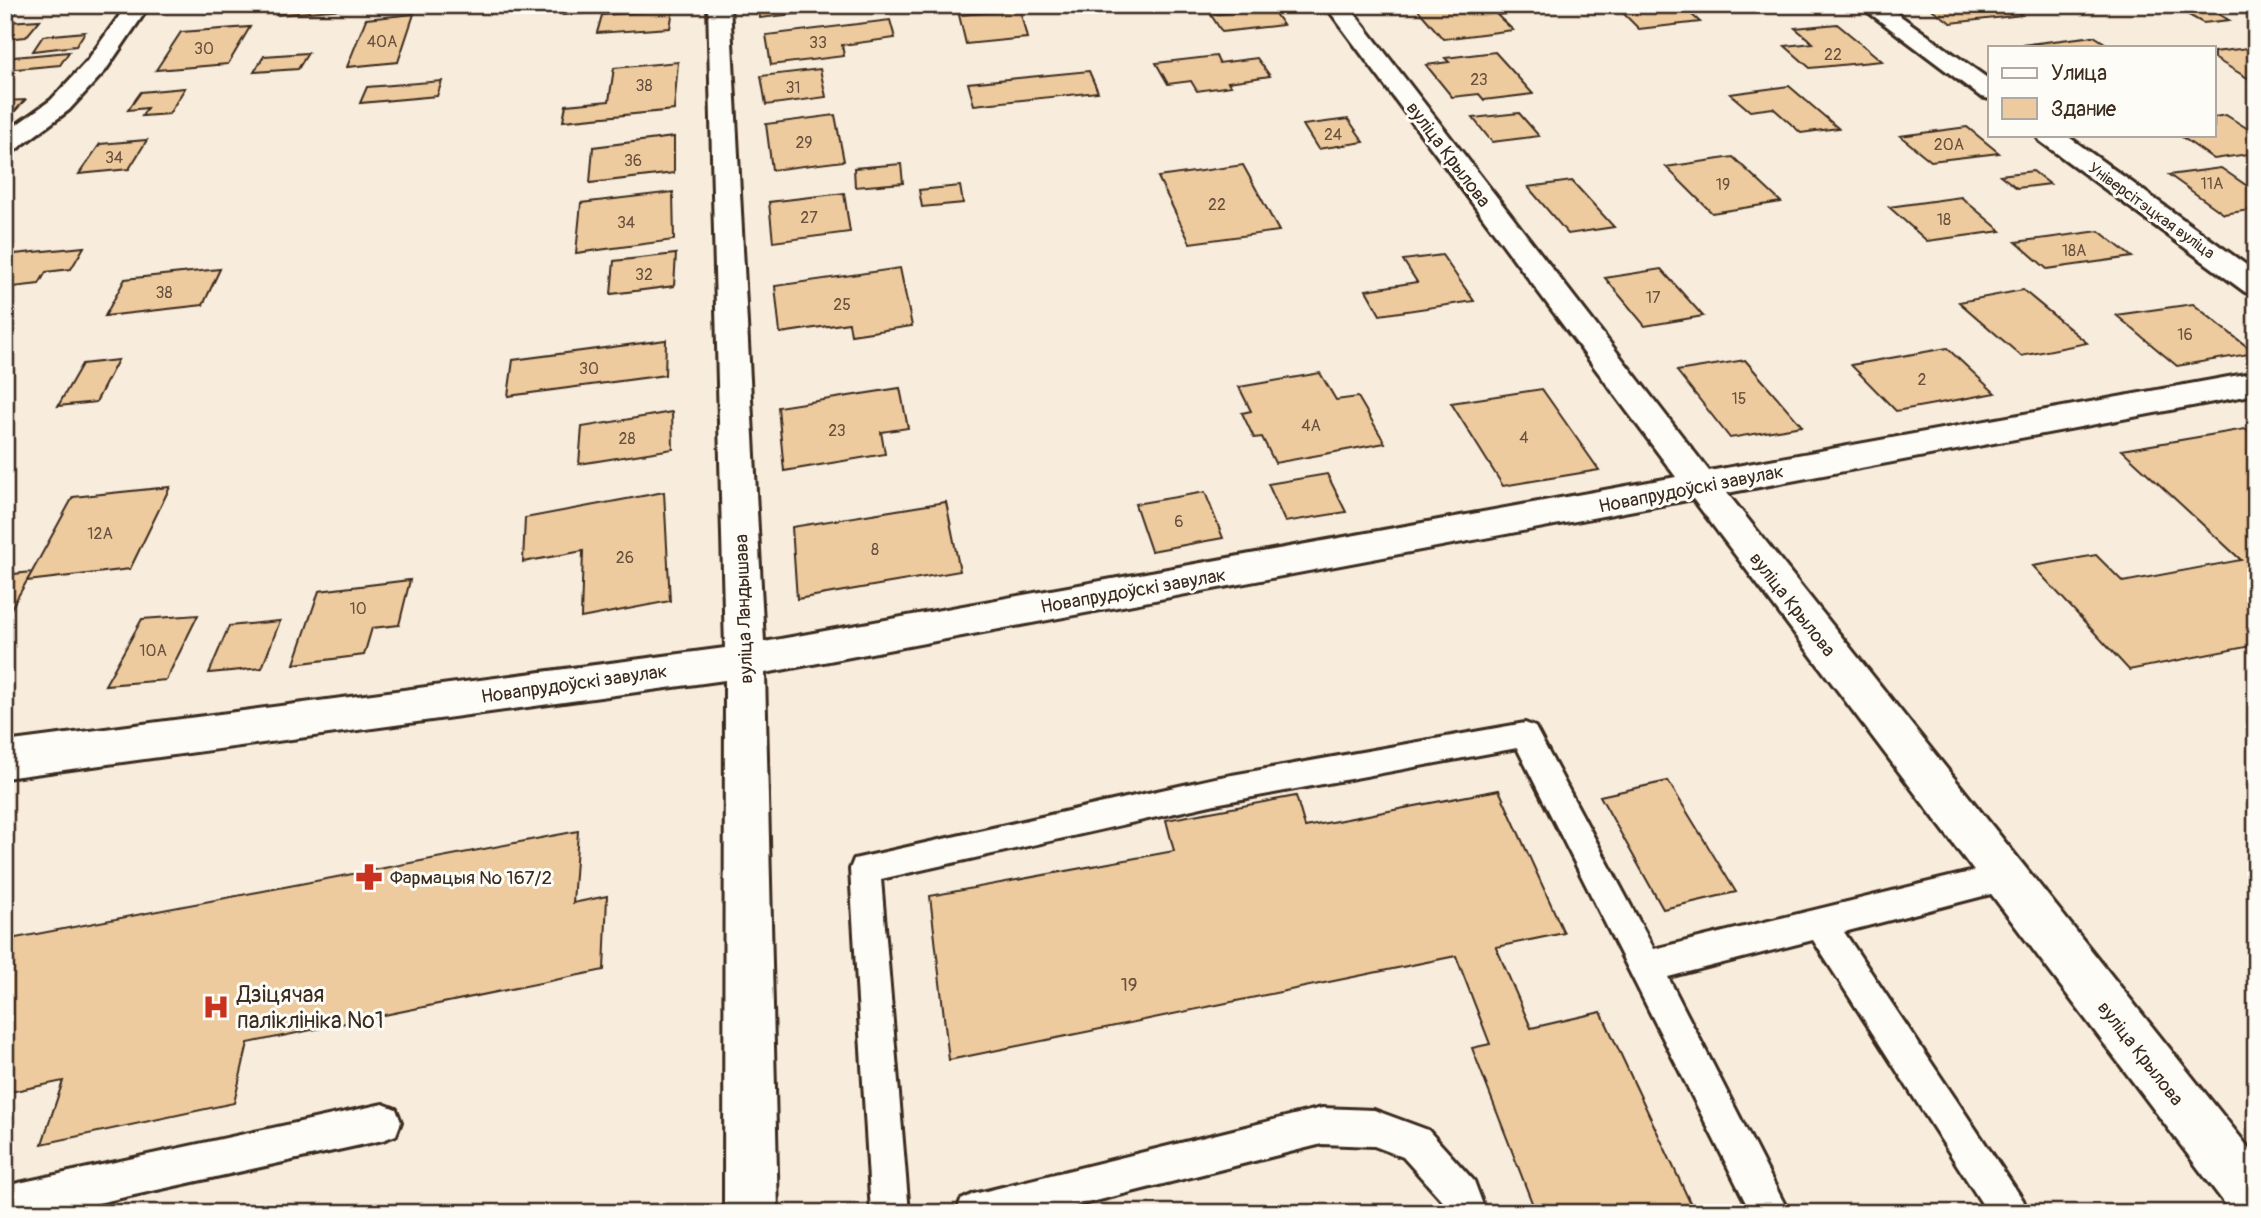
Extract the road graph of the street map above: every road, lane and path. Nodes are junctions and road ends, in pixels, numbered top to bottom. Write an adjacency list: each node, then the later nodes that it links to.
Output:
1 (139, 5): 7 (street)
2 (719, 5): 11 (street, вуліца Ландышава)
3 (1336, 5): 10 (street, вуліца Крылова)
4 (1870, 5): 5 (street)
5 (1988, 91)
6 (2050, 136): 8 (street, Універсітэцкая вуліца)
7 (5, 145)
8 (2256, 286)
9 (2256, 383): 10 (street, Новапрудоўскі завулак)
10 (1701, 485): 11 (street, Новапрудоўскі завулак); 13 (street, вуліца Крылова)
11 (745, 661): 12 (street, Новапрудоўскі завулак); 19 (street, вуліца Ландышава)
12 (5, 760)
13 (2003, 877): 14 (lane); 17 (street, вуліца Крылова)
14 (1820, 923): 15 (lane); 24 (lane)
15 (1646, 967): 20 (lane); 23 (lane)
16 (383, 1122): 18 (lane)
17 (2256, 1199)
18 (5, 1205)
19 (751, 1213)
20 (890, 1213)
21 (974, 1213): 22 (lane)
22 (1468, 1213)
23 (1772, 1213)
24 (2010, 1213)

